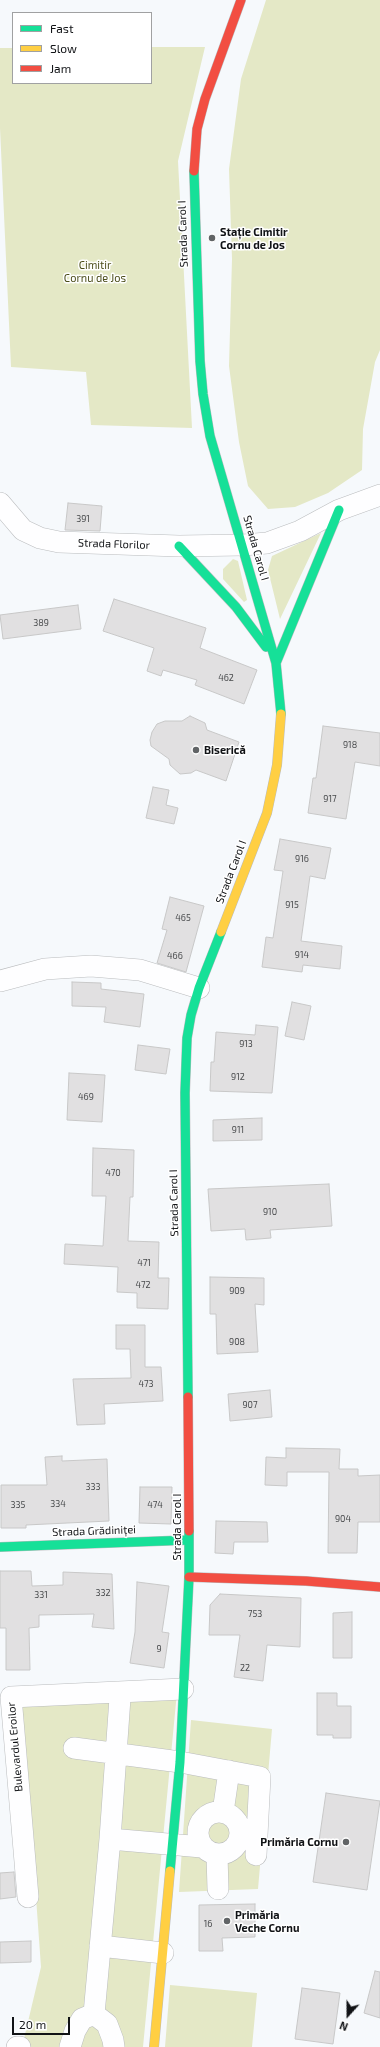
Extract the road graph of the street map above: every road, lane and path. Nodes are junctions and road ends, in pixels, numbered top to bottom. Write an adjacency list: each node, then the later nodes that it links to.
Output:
1 (241, 0): 6 (main road, Strada Carol I)
2 (380, 495): 4 (street, Strada Florilor)
3 (0, 503): 5 (street, Strada Florilor)
4 (339, 510): 6 (street, Strada Florilor); 7 (main road)
5 (179, 546): 6 (street, Strada Florilor); 7 (main road)
6 (243, 546): 7 (main road, Strada Carol I)
7 (276, 663): 9 (main road, Strada Carol I)
8 (0, 981): 9 (street)
9 (199, 988): 10 (main road, Strada Carol I)
10 (189, 1540): 11 (main road, Strada Grădiniței); 12 (main road, Strada Carol I)
11 (0, 1547)
12 (189, 1577): 13 (main road); 14 (main road)
13 (380, 1587)
14 (183, 1689): 18 (main road); 26 (street, Bulevardul Eroilor)
15 (120, 1698): 17 (street)
16 (74, 1748): 17 (street)
17 (116, 1754): 18 (street); 21 (street)
18 (180, 1762): 19 (street); 22 (main road)
19 (229, 1771): 20 (street); 24 (street)
20 (224, 1812): 23 (street); 23 (street)
21 (110, 1839): 22 (street); 27 (street)
22 (173, 1844): 23 (street); 28 (main road)
23 (210, 1851): 25 (street)
24 (256, 1855)
25 (218, 1889)
26 (28, 1897)
27 (100, 1946): 28 (street); 29 (street)
28 (163, 1953): 32 (main road)
29 (94, 2014): 30 (street); 31 (street)
30 (70, 2047)
31 (114, 2047)
32 (154, 2047)

